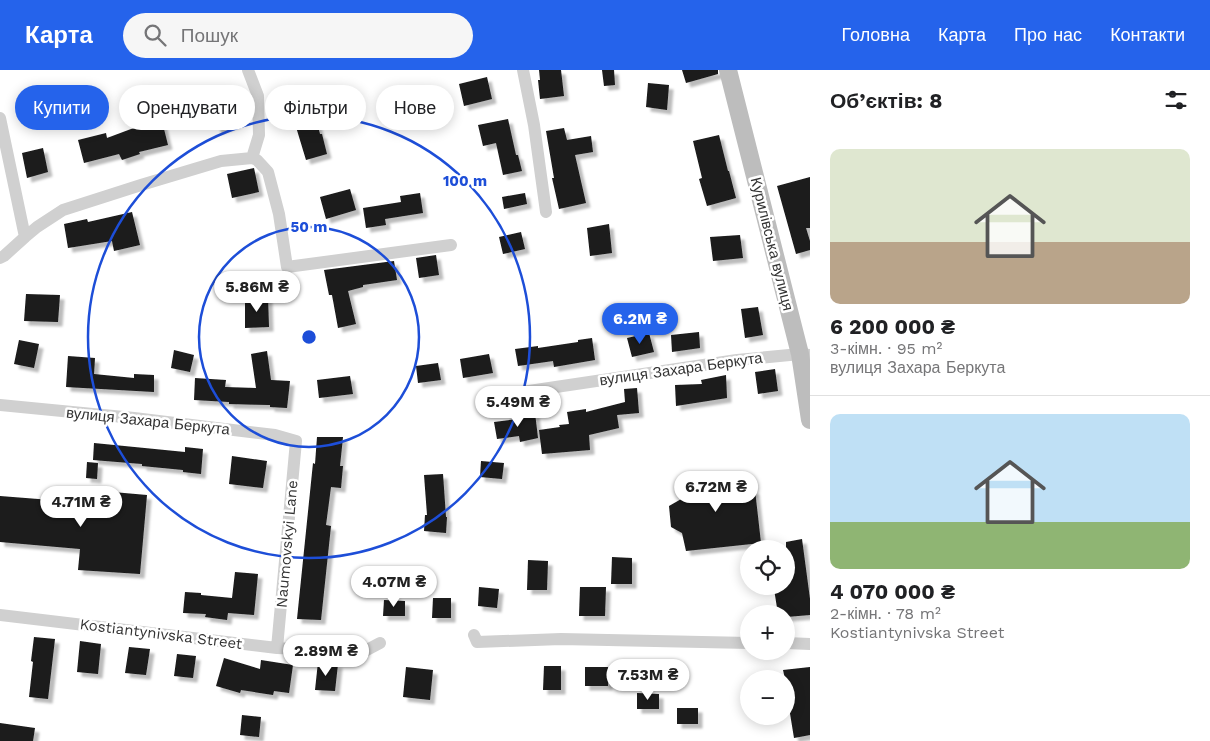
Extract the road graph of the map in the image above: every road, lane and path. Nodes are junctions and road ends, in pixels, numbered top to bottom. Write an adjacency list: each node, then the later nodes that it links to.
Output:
1 (248, 70): 5 (street)
2 (522, 70): 6 (street)
3 (728, 70): 10 (main road, Курилівська вулиця)
4 (0, 118): 7 (street)
5 (252, 158): 7 (street); 8 (street)
6 (546, 212)
7 (25, 237): 9 (street)
8 (451, 245)
9 (0, 258)
10 (805, 355): 11 (street, вулиця Захара Беркута); 13 (main road, Курилівська вулиця)
11 (502, 395)
12 (0, 406): 14 (street, вулиця Захара Беркута)
13 (810, 420)
14 (296, 441): 21 (street, Naumovskyi Lane)
15 (0, 616): 21 (street, Kostiantynivska Street)
16 (474, 635): 18 (street)
17 (380, 643): 21 (street, Kostiantynivska Street)
18 (740, 643)
19 (795, 643): 20 (street)
20 (810, 644)
21 (277, 648)

